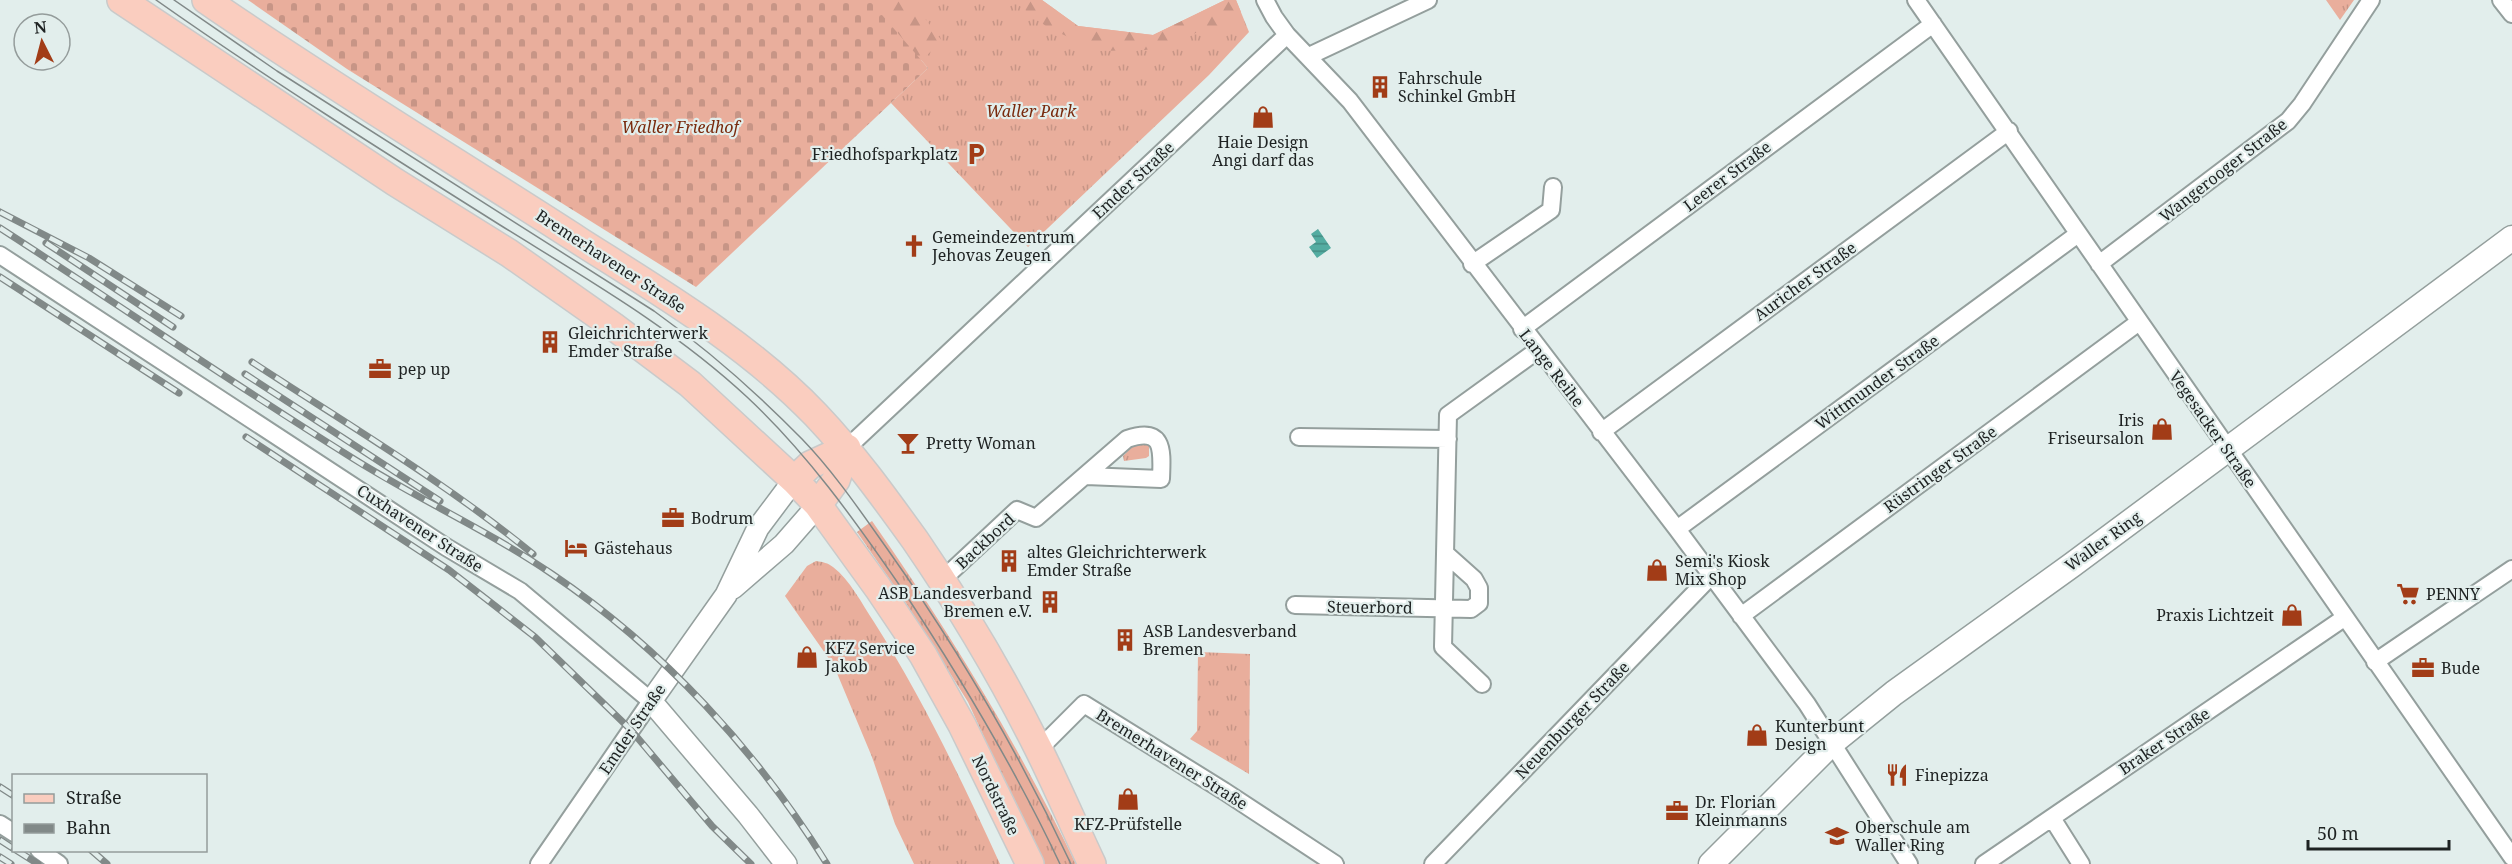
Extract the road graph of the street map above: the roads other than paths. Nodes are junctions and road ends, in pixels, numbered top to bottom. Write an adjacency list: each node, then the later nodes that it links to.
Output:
1 (121, 0): 28 (main road)
2 (206, 0): 25 (main road, Bremerhavener Straße)
3 (1265, 0): 10 (street, Lange Reihe)
4 (1428, 0): 11 (street)
5 (1916, 0): 9 (street, Vegesacker Straße)
6 (2371, 0): 18 (street, Wangerooger Straße)
7 (2501, 0): 8 (street)
8 (2512, 14)
9 (1933, 24): 12 (street, Vegesacker Straße); 20 (street, Leerer Straße)
10 (1287, 35): 11 (street, Lange Reihe); 25 (street, Emder Straße)
11 (1309, 56): 17 (street, Lange Reihe)
12 (2009, 131): 14 (street, Vegesacker Straße); 22 (street, Auricher Straße)
13 (1553, 187): 17 (street)
14 (2078, 234): 18 (street, Vegesacker Straße); 30 (street, Wittmunder Straße)
15 (2512, 238): 26 (main road, Waller Ring)
16 (0, 255): 42 (street, Cuxhavener Straße)
17 (1472, 264): 20 (street, Lange Reihe)
18 (2099, 264): 19 (street, Vegesacker Straße)
19 (2139, 322): 26 (street, Vegesacker Straße); 38 (street, Rüstringer Straße)
20 (1522, 329): 21 (street, Lange Reihe)
21 (1538, 350): 22 (street, Lange Reihe); 24 (street)
22 (1601, 432): 30 (street, Lange Reihe)
23 (1299, 437): 24 (street)
24 (1448, 439): 31 (street)
25 (847, 448): 28 (main road, Emder Straße); 29 (main road, Emder Straße); 34 (main road, Bremerhavener Straße)
26 (2227, 450): 39 (street, Vegesacker Straße); 43 (main road, Waller Ring)
27 (1086, 476): 34 (street, Backbord)
28 (794, 480): 29 (main road); 35 (street, Emder Straße)
29 (818, 506): 35 (street, Emder Straße); 51 (main road, Nordstraße)
30 (1677, 529): 33 (street, Lange Reihe)
31 (1446, 555): 37 (street); 37 (street, Steuerbord)
32 (2512, 569): 40 (street)
33 (1712, 576): 38 (street, Lange Reihe); 54 (street, Neuenburger Straße)
34 (942, 580): 44 (main road, Bremerhavener Straße)
35 (726, 595): 42 (street, Emder Straße)
36 (1295, 605): 37 (street, Steuerbord)
37 (1445, 608): 41 (street)
38 (1741, 616): 43 (street, Lange Reihe)
39 (2344, 618): 40 (street, Vegesacker Straße); 45 (street, Braker Straße)
40 (2375, 662): 47 (street, Vegesacker Straße)
41 (1482, 684)
42 (651, 701): 49 (street, Emder Straße); 50 (street, Cuxhavener Straße)
43 (1832, 743): 55 (main road, Waller Ring); 56 (street, Lange Reihe)
44 (1039, 750): 52 (main road); 53 (street, Bremerhavener Straße)
45 (2052, 818): 57 (street, Braker Straße); 58 (street)
46 (42, 852): 48 (street)
47 (2512, 857)
48 (59, 864)
49 (539, 864)
50 (786, 864)
51 (1030, 864)
52 (1092, 864)
53 (1335, 864)
54 (1433, 864)
55 (1711, 864)
56 (1909, 864)
57 (1984, 864)
58 (2080, 864)

